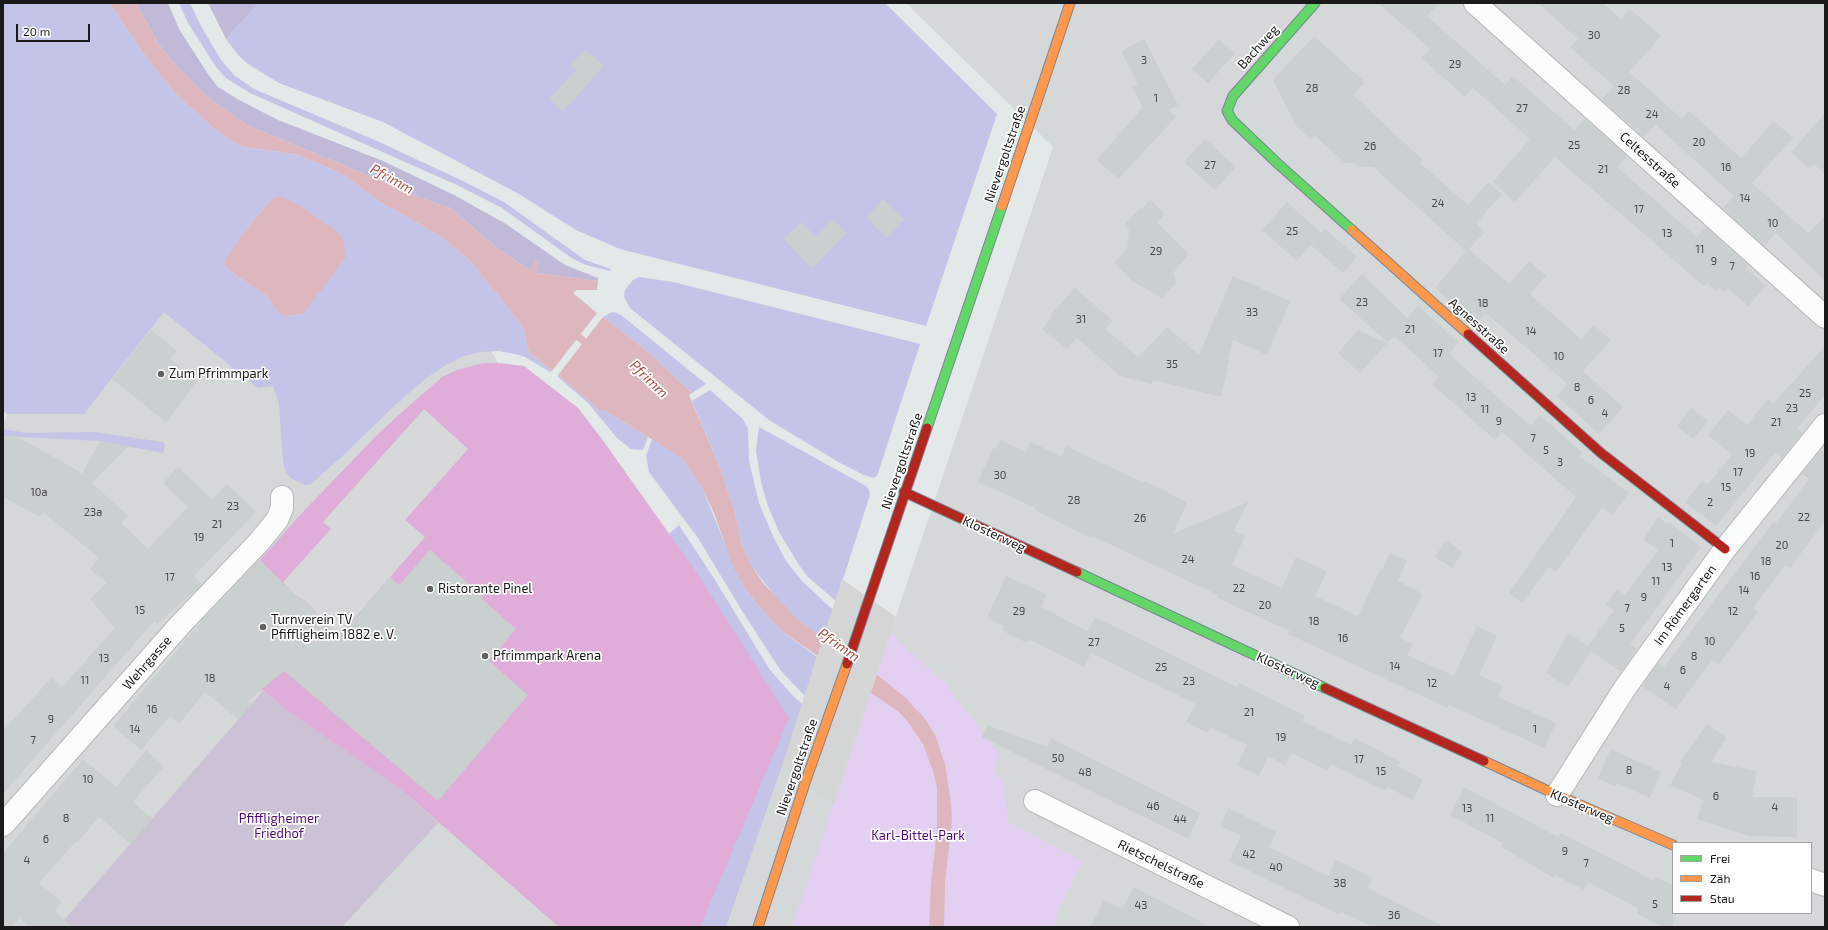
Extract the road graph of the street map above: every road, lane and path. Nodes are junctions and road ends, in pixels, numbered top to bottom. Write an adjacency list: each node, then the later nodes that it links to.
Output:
1 (1070, 3): 7 (street, Nievergoltstraße)
2 (1315, 3): 4 (street, Bachweg)
3 (1475, 3): 5 (street, Celtesstraße)
4 (1227, 111): 9 (street, Agnesstraße)
5 (1825, 317)
6 (1825, 425): 9 (street, Im Römergarten)
7 (904, 492): 10 (street, Klosterweg); 18 (street, Nievergoltstraße)
8 (282, 497): 12 (street, Wehrgasse)
9 (1725, 549): 10 (street, Im Römergarten)
10 (1557, 795): 13 (street, Klosterweg)
11 (1035, 801): 19 (street, Rietschelstraße)
12 (3, 826)
13 (1672, 845)
14 (1825, 877): 15 (street)
15 (1812, 879)
16 (1812, 879): 17 (street)
17 (1825, 885)
18 (758, 927)
19 (1288, 927)

